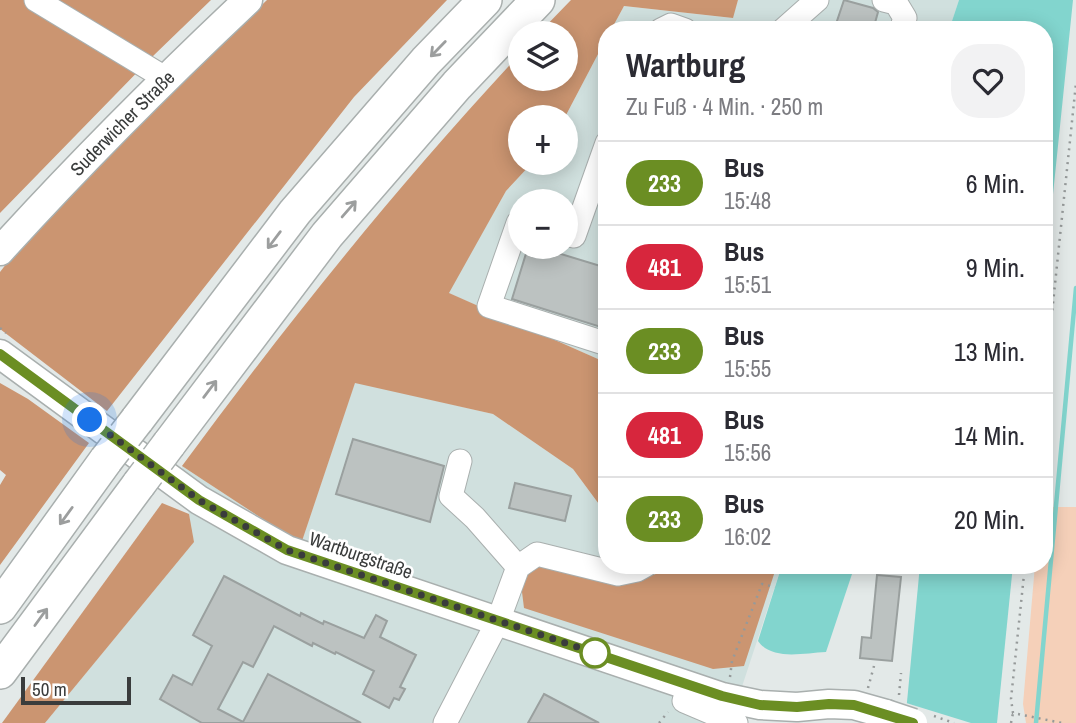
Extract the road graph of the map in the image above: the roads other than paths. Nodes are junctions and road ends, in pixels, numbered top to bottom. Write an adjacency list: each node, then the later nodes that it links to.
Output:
1 (36, 0): 9 (street)
2 (247, 0): 9 (main road, Suderwicher Straße)
3 (485, 0): 19 (highway, one-way to 19, bridge)
4 (538, 0): 21 (highway, one-way to 4, bridge)
5 (817, 0): 7 (street)
6 (884, 0): 8 (street)
7 (793, 21)
8 (904, 21)
9 (164, 78): 12 (main road, Suderwicher Straße)
10 (598, 168): 11 (street)
11 (578, 225)
12 (0, 251)
13 (508, 252): 14 (street)
14 (598, 341)
15 (4, 352): 20 (main road, Wartburgstraße)
16 (460, 461): 17 (street)
17 (518, 567): 18 (street); 20 (street)
18 (598, 569)
19 (0, 607)
20 (498, 621): 22 (main road, Wartburgstraße); 24 (street)
21 (0, 672)
22 (689, 684): 23 (main road, Wartburgstraße); 25 (street)
23 (813, 714): 26 (main road, Wartburgstraße, bridge)
24 (445, 723)
25 (736, 723)
26 (913, 723)

